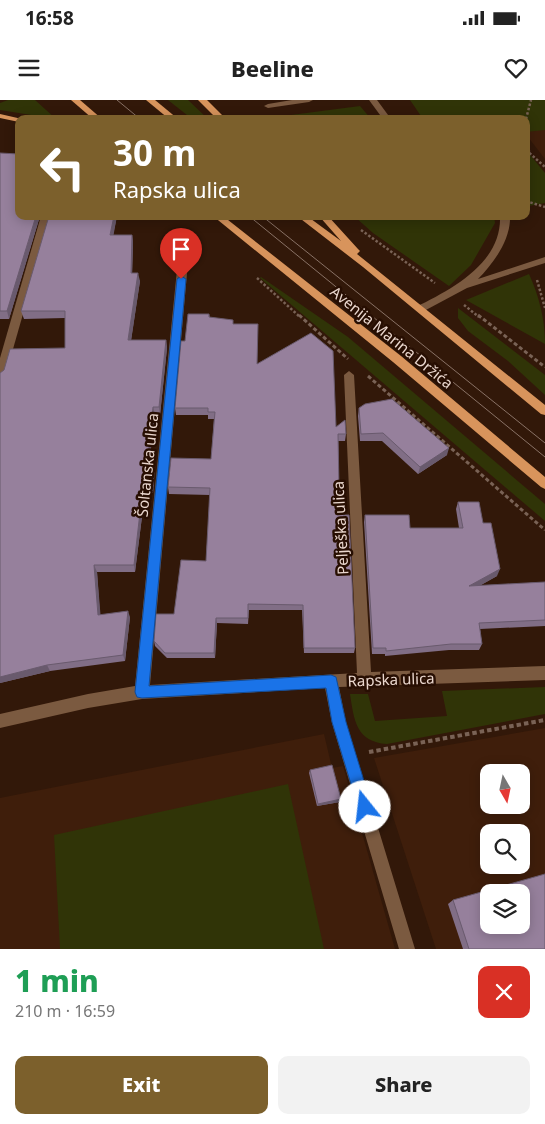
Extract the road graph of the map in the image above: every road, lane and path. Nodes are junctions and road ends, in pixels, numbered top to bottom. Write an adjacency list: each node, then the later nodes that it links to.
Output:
1 (75, 100): 8 (main road)
2 (150, 100): 9 (main road)
3 (202, 100): 10 (main road)
4 (309, 100): 7 (street)
5 (373, 100): 11 (street)
6 (531, 100): 12 (path)
7 (268, 106)
8 (93, 115)
9 (169, 115)
10 (218, 115)
11 (383, 115)
12 (527, 115)
13 (0, 116): 14 (main road)
14 (15, 119)
15 (530, 152): 16 (path)
16 (545, 167)
17 (530, 202): 18 (path)
18 (545, 207)
19 (45, 220): 39 (street)
20 (222, 220): 41 (main road, Avenija Marina Držića)
21 (306, 220): 27 (main road)
22 (327, 220): 27 (main road)
23 (505, 220): 31 (street)
24 (357, 226): 30 (path)
25 (185, 240): 46 (street, Šoltanska ulica)
26 (545, 260): 31 (street)
27 (366, 265): 34 (main road)
28 (257, 278): 35 (path)
29 (537, 280): 33 (path)
30 (436, 284)
31 (466, 285): 34 (street)
32 (462, 303): 36 (path)
33 (545, 308)
34 (420, 309): 40 (main road)
35 (348, 359)
36 (545, 367)
37 (363, 372): 42 (path)
38 (349, 375): 44 (street, Pelješka ulica)
39 (0, 377)
40 (545, 411)
41 (545, 484)
42 (545, 530)
43 (545, 673): 44 (street, Rapska ulica)
44 (364, 679): 45 (street, Rapska ulica)
45 (331, 681): 46 (street, Rapska ulica); 49 (street)
46 (142, 692): 48 (street, Rapska ulica)
47 (545, 720): 49 (path)
48 (0, 721)
49 (350, 755): 50 (street)
50 (407, 949)

